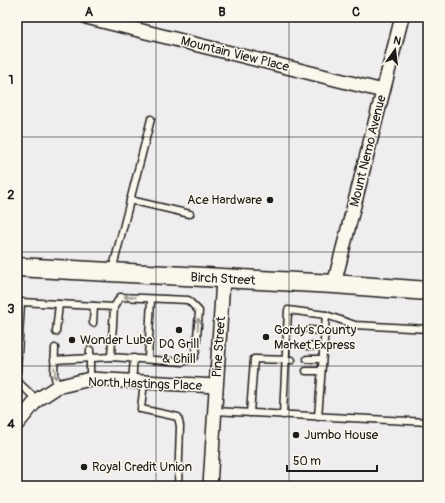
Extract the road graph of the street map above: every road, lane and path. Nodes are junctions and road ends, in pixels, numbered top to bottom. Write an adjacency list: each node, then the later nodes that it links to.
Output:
1 (86, 17): 3 (street, Mountain View Place)
2 (402, 17): 3 (street, Mount Nemo Avenue)
3 (383, 90): 10 (street, Mount Nemo Avenue)
4 (151, 119): 5 (lane)
5 (130, 200): 6 (lane); 8 (lane)
6 (190, 214)
7 (17, 267): 8 (main road, Birch Street)
8 (112, 273): 9 (main road, Birch Street)
9 (223, 279): 10 (main road, Birch Street); 41 (street, Pine Street)
10 (334, 284): 11 (main road, Birch Street)
11 (428, 291)
12 (151, 299): 15 (lane, one-way to 15); 29 (lane); 29 (lane, one-way to 12)
13 (59, 304): 14 (lane); 21 (lane); 34 (lane)
14 (94, 306): 15 (lane); 17 (lane)
15 (114, 307): 27 (lane)
16 (326, 315): 18 (lane); 20 (lane); 33 (lane)
17 (93, 323)
18 (428, 329)
19 (309, 330): 20 (lane)
20 (325, 331): 23 (lane)
21 (56, 332)
22 (308, 346): 23 (lane)
23 (324, 346): 31 (lane)
24 (55, 348): 32 (lane)
25 (90, 350): 26 (lane)
26 (90, 358): 27 (lane); 32 (lane); 38 (lane)
27 (111, 358): 28 (lane)
28 (134, 358): 29 (lane); 40 (lane)
29 (148, 359)
30 (307, 359): 31 (lane)
31 (322, 359): 36 (lane)
32 (54, 360): 42 (lane, one-way to 42)
33 (289, 360): 45 (lane); 46 (lane)
34 (17, 368): 37 (lane)
35 (306, 371): 36 (lane)
36 (321, 371): 47 (lane)
37 (17, 372)
38 (90, 379): 40 (street, North Hastings Place); 42 (street, North Hastings Place)
39 (17, 381): 43 (lane)
40 (138, 382): 41 (street, North Hastings Place); 50 (lane)
41 (216, 386): 44 (street, Pine Street)
42 (57, 387): 43 (street, North Hastings Place)
43 (36, 400): 49 (street, North Hastings Place)
44 (214, 411): 45 (lane); 51 (street, Pine Street)
45 (250, 413): 46 (lane)
46 (283, 415): 47 (lane)
47 (318, 417): 48 (lane)
48 (428, 422)
49 (17, 424)
50 (178, 486)
51 (210, 486)

